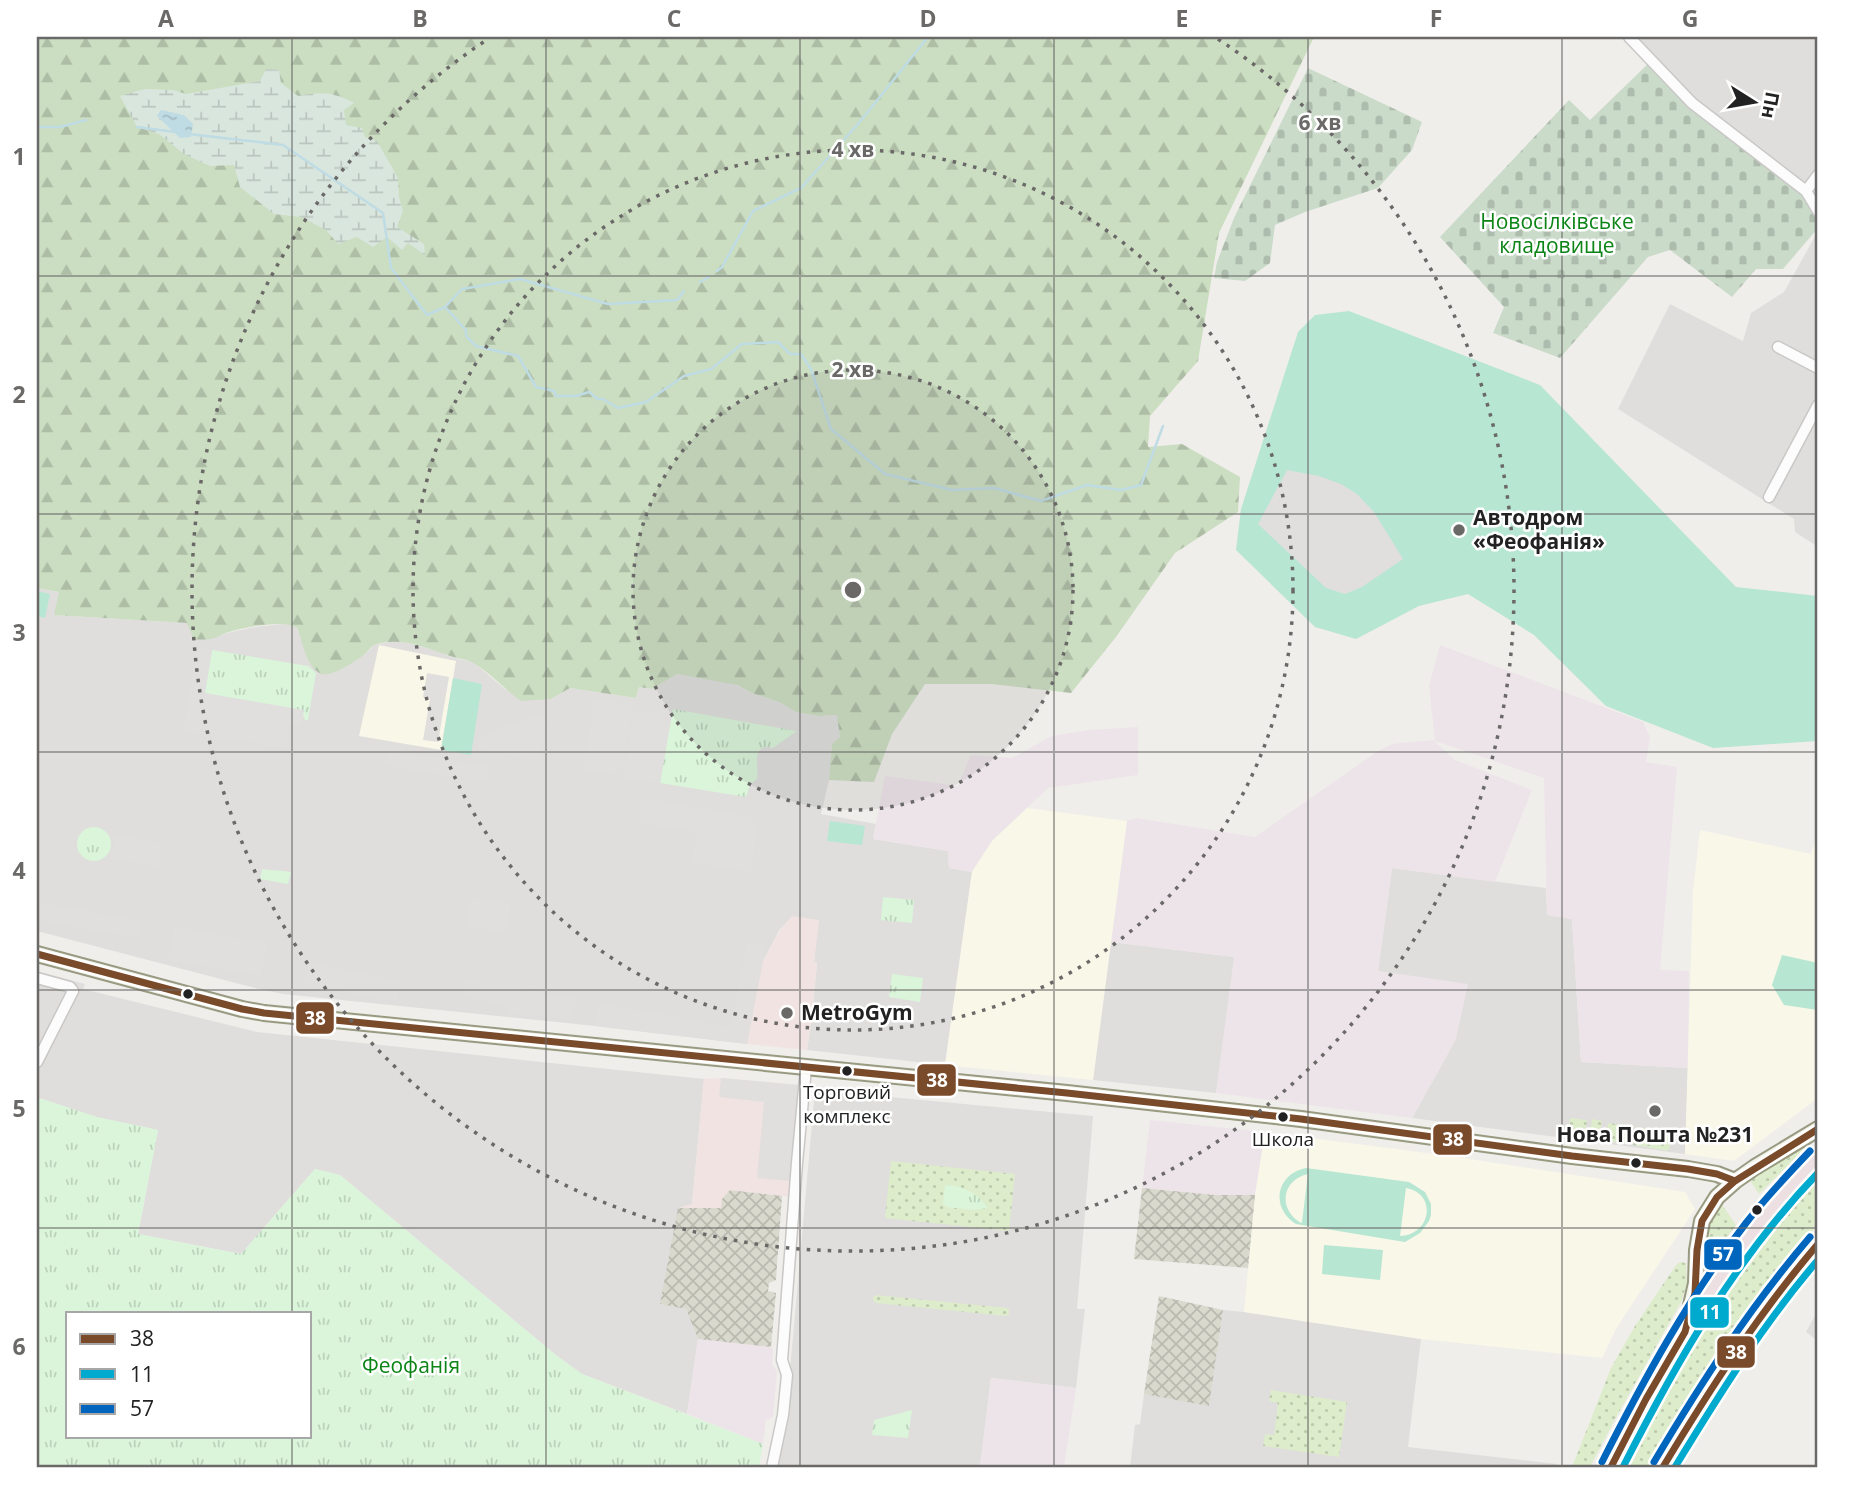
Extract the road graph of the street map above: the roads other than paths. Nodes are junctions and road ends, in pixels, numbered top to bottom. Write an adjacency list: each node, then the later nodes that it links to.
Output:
1 (1629, 37): 3 (street)
2 (1818, 175): 3 (street)
3 (1806, 191): 4 (street)
4 (1818, 211)
5 (1778, 347): 6 (street)
6 (1818, 368)
7 (1818, 405): 8 (street)
8 (1769, 497)
9 (37, 954): 12 (street)
10 (37, 978): 11 (street)
11 (37, 1062)
12 (806, 1068): 15 (street); 18 (street)
13 (1818, 1129): 15 (street)
14 (1818, 1158): 17 (highway)
15 (1735, 1181): 17 (street)
16 (1818, 1244): 20 (highway)
17 (1685, 1332): 19 (highway)
18 (772, 1467)
19 (1611, 1467)
20 (1662, 1467)

